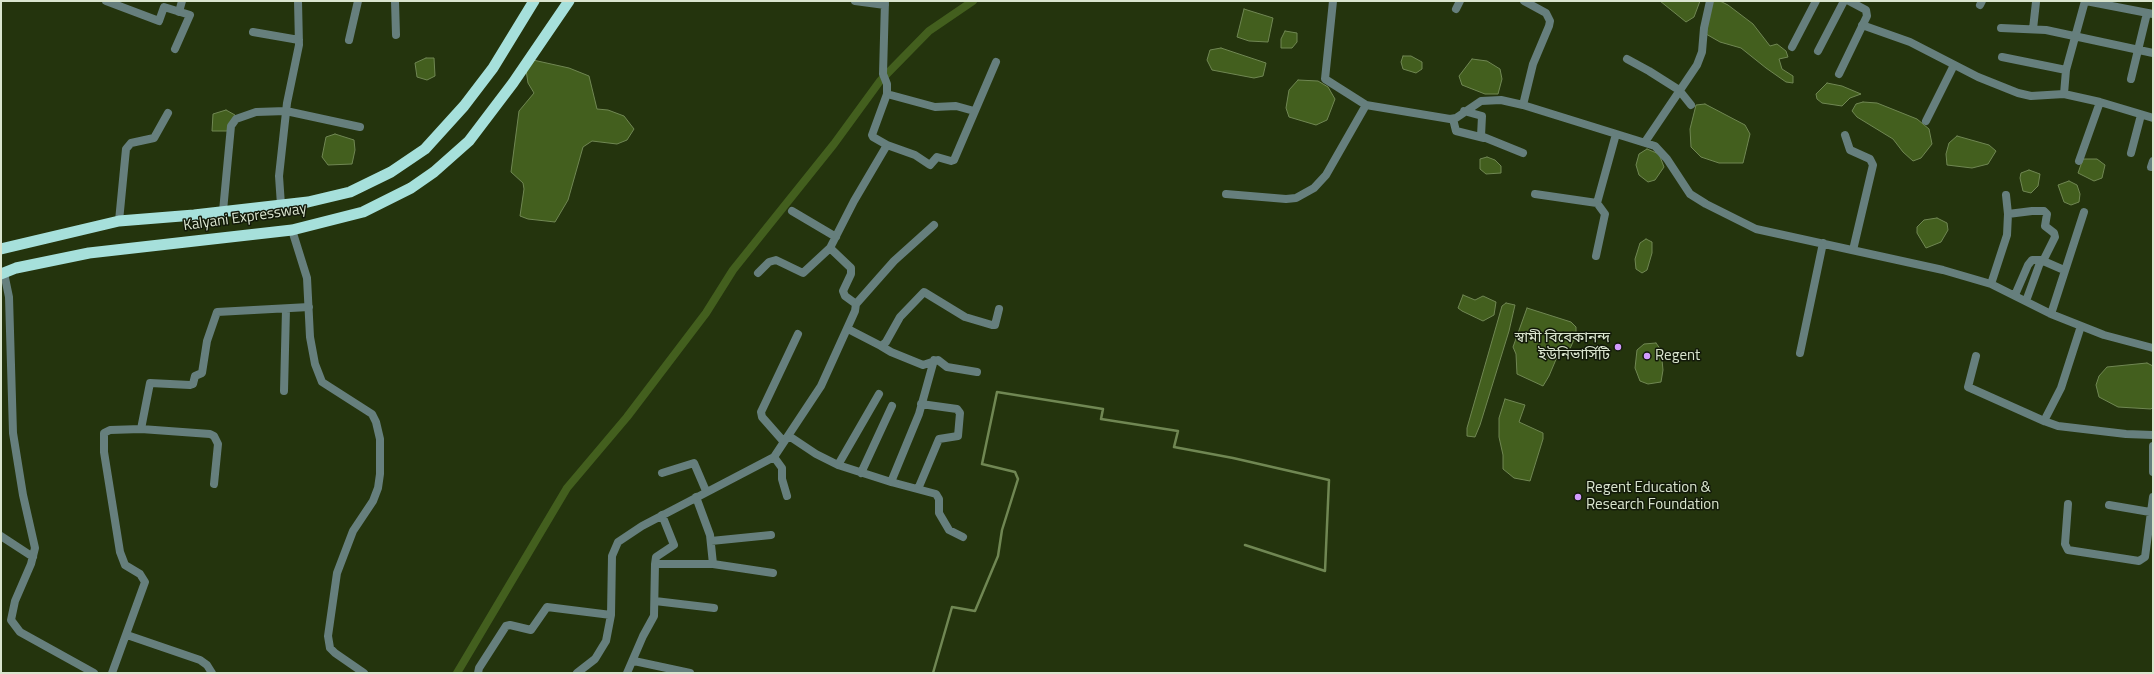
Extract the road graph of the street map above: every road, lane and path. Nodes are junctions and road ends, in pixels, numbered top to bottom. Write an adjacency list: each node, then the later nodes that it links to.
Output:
1 (106, 1): 18 (street)
2 (182, 1): 18 (street)
3 (298, 1): 26 (street)
4 (358, 1): 27 (street)
5 (395, 1): 24 (street)
6 (534, 1): 68 (highway, Kalyani Expressway)
7 (569, 1): 75 (highway, Kalyani Expressway)
8 (855, 1): 17 (street)
9 (1333, 1): 44 (street)
10 (1524, 1): 45 (street)
11 (1710, 1): 40 (street)
12 (1816, 1): 28 (street)
13 (1844, 1): 31 (street)
14 (1849, 1): 20 (street)
15 (2086, 1): 19 (street); 25 (street)
16 (2036, 2): 22 (street)
17 (885, 3): 41 (street)
18 (179, 12): 29 (street)
19 (2150, 14): 30 (street)
20 (1862, 26): 36 (street); 38 (street)
21 (2001, 28): 22 (street)
22 (2033, 29): 25 (street)
23 (253, 32): 26 (street)
24 (396, 36)
25 (2076, 36): 30 (street); 37 (street)
26 (299, 40): 47 (street)
27 (349, 40)
28 (1792, 47)
29 (175, 49)
30 (2138, 49): 32 (street); 39 (street)
31 (1818, 51)
32 (2153, 53)
33 (2002, 57): 37 (street)
34 (1627, 59): 40 (street)
35 (996, 62): 48 (street)
36 (1954, 65): 42 (street); 54 (street)
37 (2066, 70): 42 (street)
38 (1839, 74)
39 (2132, 79)
40 (1679, 90): 46 (street); 59 (street)
41 (887, 94): 48 (street); 60 (street)
42 (2064, 94): 43 (street)
43 (2100, 102): 51 (street); 63 (street)
44 (1366, 105): 53 (street); 64 (street)
45 (1523, 105): 49 (street); 56 (street)
46 (1691, 105)
47 (286, 111): 55 (street); 68 (street); 69 (street)
48 (974, 111): 60 (street)
49 (1464, 111): 53 (street); 58 (street)
50 (168, 113): 73 (street)
51 (2141, 115): 52 (street); 62 (street)
52 (2153, 118)
53 (1453, 119): 58 (street)
54 (1926, 121)
55 (360, 127)
56 (1616, 134): 59 (street); 67 (street)
57 (1846, 135): 80 (street)
58 (1484, 138): 61 (street)
59 (1645, 142): 77 (street)
60 (887, 145): 76 (street)
61 (1522, 153)
62 (2131, 153)
63 (2079, 162)
64 (1226, 194)
65 (1535, 194): 67 (street)
66 (2006, 194): 72 (street)
67 (1597, 203): 81 (street)
68 (281, 205): 69 (highway, Kalyani Expressway)
69 (223, 211): 73 (highway, Kalyani Expressway)
70 (792, 211): 76 (street)
71 (2084, 212): 83 (street)
72 (2008, 214): 82 (street); 86 (street)
73 (119, 221): 79 (highway, Kalyani Expressway)
74 (934, 226): 89 (street)
75 (292, 230): 85 (highway, Kalyani Expressway); 90 (street)
76 (836, 237): 78 (street)
77 (1823, 243): 80 (street); 99 (street)
78 (830, 248): 84 (street); 89 (street)
79 (1, 249)
80 (1853, 250): 86 (street)
81 (1596, 256)
82 (2042, 261): 83 (street); 87 (street); 88 (street)
83 (2064, 270): 93 (street)
84 (758, 273)
85 (3, 274): 133 (street)
86 (1991, 284): 87 (street)
87 (2015, 295): 88 (street)
88 (2026, 301): 93 (street)
89 (856, 304): 95 (street)
90 (309, 307): 91 (street); 145 (street)
91 (286, 309): 103 (street); 108 (street)
92 (999, 309): 97 (street)
93 (2051, 314): 94 (street)
94 (2081, 326): 98 (street); 107 (street)
95 (848, 329): 97 (street); 110 (street)
96 (798, 334): 110 (street)
97 (881, 346): 101 (street)
98 (2153, 348)
99 (1800, 353)
100 (1976, 356): 107 (street)
101 (934, 360): 102 (street); 105 (street)
102 (976, 372)
103 (284, 391)
104 (879, 394): 113 (street)
105 (921, 404): 117 (street); 119 (street)
106 (892, 406): 116 (street)
107 (2044, 421): 109 (street)
108 (142, 429): 118 (street); 140 (street)
109 (2153, 435)
110 (787, 439): 112 (street); 113 (street)
111 (2153, 446): 114 (street)
112 (774, 457): 120 (street); 121 (street)
113 (838, 465): 116 (street)
114 (2153, 472)
115 (662, 473): 120 (street)
116 (861, 473): 117 (street)
117 (891, 482): 119 (street)
118 (214, 484)
119 (918, 489): 130 (street)
120 (706, 491): 122 (street)
121 (787, 496)
122 (696, 497): 127 (street); 131 (street)
123 (2153, 497): 126 (street)
124 (2068, 504): 132 (street)
125 (2110, 505): 126 (street)
126 (2150, 512): 132 (street)
127 (662, 515): 134 (street); 139 (street)
128 (771, 535): 131 (street)
129 (1, 536): 133 (street)
130 (963, 537)
131 (712, 541): 135 (street)
132 (2150, 546)
133 (33, 556): 142 (street)
134 (656, 564): 135 (street); 137 (street)
135 (713, 564): 136 (street)
136 (773, 573)
137 (655, 601): 138 (street); 141 (street)
138 (714, 608)
139 (611, 615): 146 (street); 147 (street)
140 (126, 635): 143 (street); 144 (street)
141 (634, 661): 148 (street); 149 (street)
142 (94, 673)
143 (112, 673)
144 (212, 673)
145 (364, 673)
146 (478, 673)
147 (577, 673)
148 (627, 673)
149 (690, 673)

